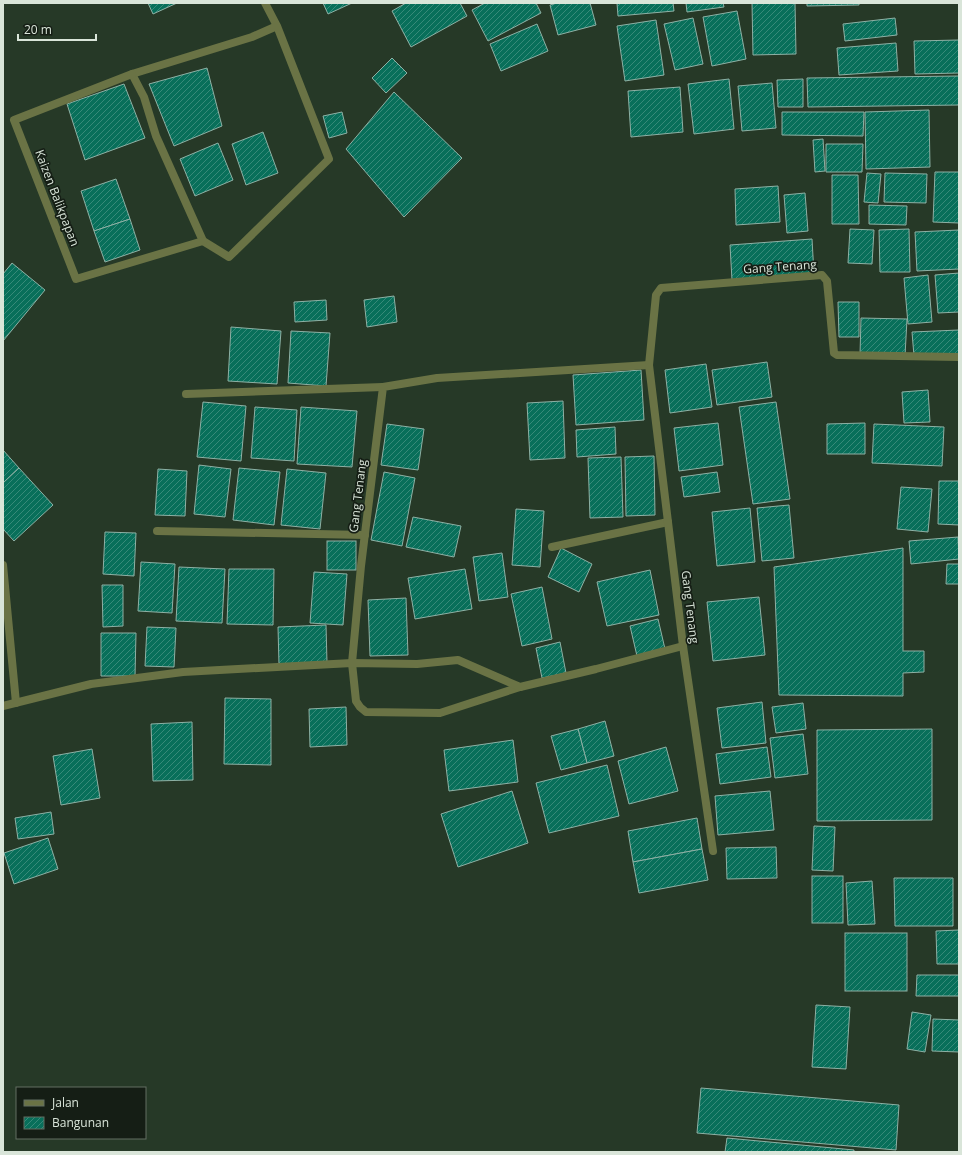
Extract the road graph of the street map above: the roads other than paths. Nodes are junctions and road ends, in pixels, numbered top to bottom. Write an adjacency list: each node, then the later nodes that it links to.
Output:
1 (265, 3): 2 (street)
2 (277, 26): 3 (street, Kaizen Balikpapan); 4 (street)
3 (132, 74): 4 (street); 4 (street, Kaizen Balikpapan)
4 (203, 241)
5 (959, 357): 6 (street, Gang Tenang)
6 (649, 365): 7 (street); 9 (street, Gang Tenang)
7 (383, 388): 8 (street); 11 (street, Gang Tenang)
8 (186, 394)
9 (668, 522): 12 (street); 14 (street, Gang Tenang)
10 (157, 531): 11 (street)
11 (365, 535): 15 (street, Gang Tenang)
12 (552, 547)
13 (3, 565): 17 (street)
14 (683, 646): 16 (street, Gang Tenang); 19 (street, Gang Tenang)
15 (352, 663): 16 (street); 16 (street, Gang Tenang); 17 (street)
16 (520, 687)
17 (16, 703): 18 (street)
18 (3, 706)
19 (713, 851)

